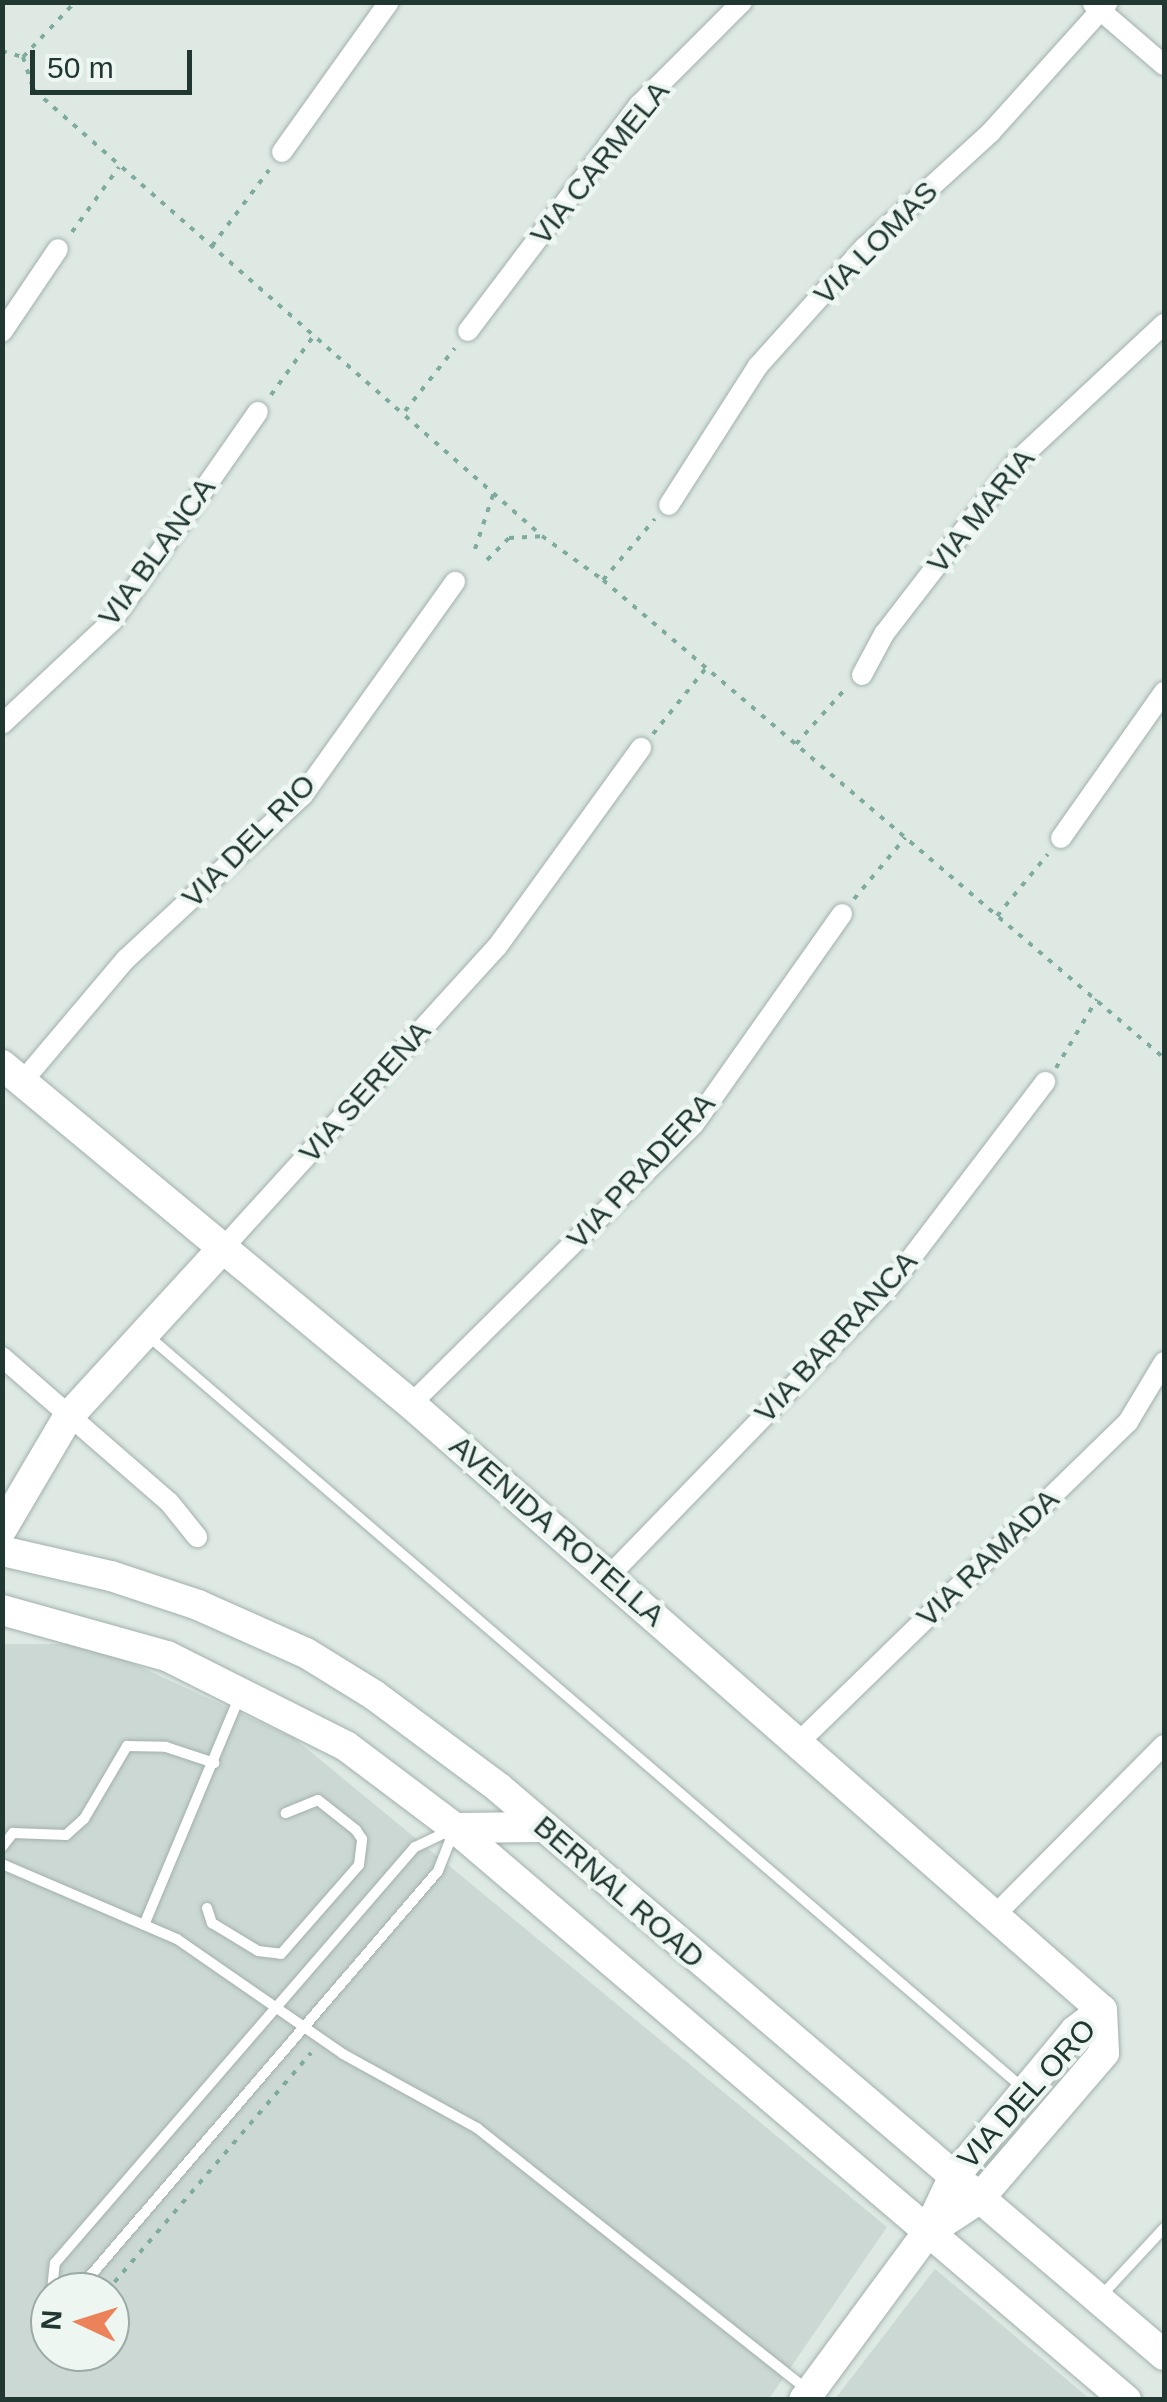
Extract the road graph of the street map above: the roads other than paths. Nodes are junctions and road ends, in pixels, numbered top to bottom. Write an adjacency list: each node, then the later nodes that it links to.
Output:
1 (389, 2): 5 (street)
2 (742, 2): 9 (street, VIA CARMELA)
3 (1100, 5): 4 (street); 11 (street, VIA LOMAS)
4 (1164, 65)
5 (282, 152)
6 (58, 248): 8 (street)
7 (1164, 324): 13 (street, VIA MARIA)
8 (2, 332)
9 (468, 332)
10 (258, 412): 15 (street, VIA BLANCA)
11 (669, 505)
12 (455, 582): 19 (street, VIA DEL RIO)
13 (862, 676)
14 (1164, 692): 17 (street)
15 (2, 724)
16 (641, 748): 21 (street, VIA SERENA)
17 (1061, 838)
18 (842, 914): 25 (street, VIA PRADERA)
19 (12, 1073): 21 (main road, AVENIDA ROTELLA)
20 (1045, 1082): 30 (street, VIA BARRANCA)
21 (222, 1248): 22 (main road, VIA SERENA); 25 (main road, AVENIDA ROTELLA)
22 (145, 1333): 26 (main road, VIA SERENA); 47 (lane)
23 (2, 1357): 26 (street)
24 (1164, 1362): 33 (street, VIA RAMADA)
25 (411, 1404): 30 (main road, AVENIDA ROTELLA)
26 (68, 1417): 27 (main road, VIA SERENA); 28 (street)
27 (2, 1529)
28 (197, 1537)
29 (2, 1551): 37 (main road, BERNAL ROAD)
30 (609, 1576): 33 (main road, AVENIDA ROTELLA)
31 (2, 1610): 32 (main road, BERNAL ROAD)
32 (243, 1689): 35 (lane); 38 (main road, BERNAL ROAD)
33 (799, 1742): 42 (main road, AVENIDA ROTELLA)
34 (1164, 1745): 42 (street)
35 (214, 1762): 39 (lane); 43 (lane)
36 (286, 1813): 41 (lane)
37 (542, 1827): 38 (main road); 48 (main road, BERNAL ROAD)
38 (455, 1828): 44 (lane); 46 (lane); 51 (main road, BERNAL ROAD)
39 (2, 1847)
40 (2, 1864): 43 (lane)
41 (207, 1908)
42 (996, 1914): 45 (main road, AVENIDA ROTELLA)
43 (144, 1925): 44 (lane)
44 (277, 2006): 46 (lane); 46 (lane)
45 (1102, 2010): 47 (main road, VIA DEL ORO); 49 (main road, VIA DEL ORO)
46 (304, 2027): 54 (lane)
47 (1024, 2090): 48 (main road, VIA DEL ORO)
48 (953, 2178): 49 (main road, BERNAL ROAD); 51 (main road, VIA DEL ORO)
49 (979, 2199): 51 (main road, VIA DEL ORO); 52 (main road, BERNAL ROAD)
50 (1164, 2228): 52 (lane)
51 (926, 2233): 54 (main road, VIA DEL ORO); 55 (main road, BERNAL ROAD)
52 (1098, 2300): 53 (main road, BERNAL ROAD)
53 (1164, 2355)
54 (807, 2395)
55 (1126, 2400)

